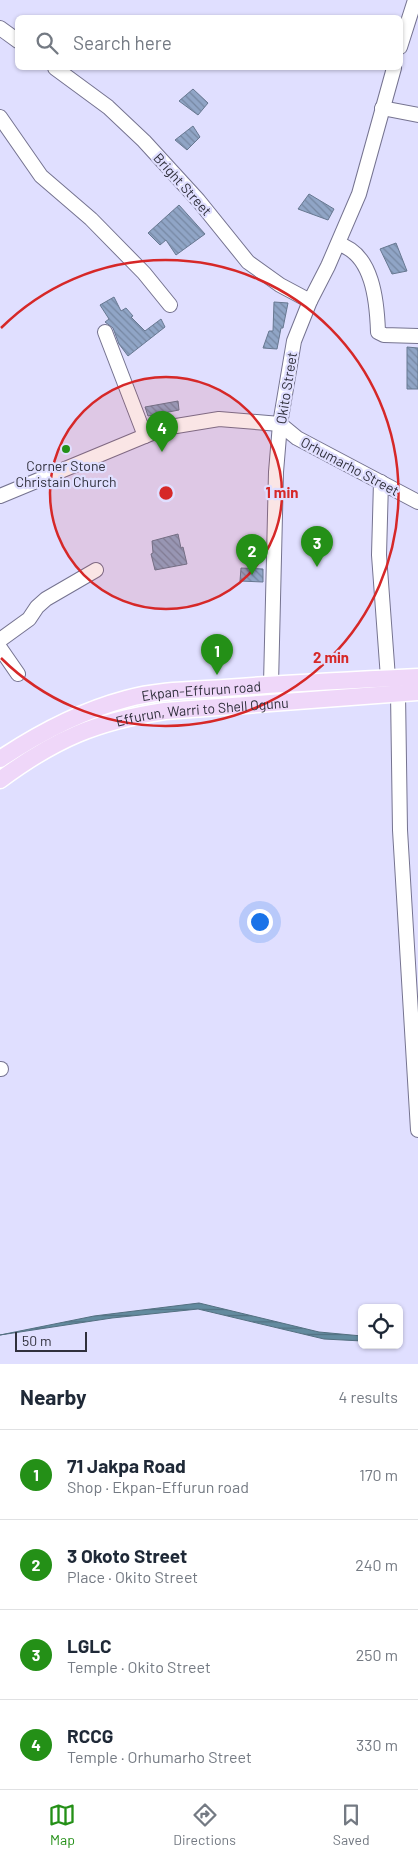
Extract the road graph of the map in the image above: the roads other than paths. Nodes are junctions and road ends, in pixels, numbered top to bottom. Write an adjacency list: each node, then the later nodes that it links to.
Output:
1 (415, 0): 3 (street)
2 (0, 28): 4 (street)
3 (403, 38)
4 (15, 39)
5 (58, 70): 11 (street, Bright Street)
6 (393, 70): 7 (street, Okito Street)
7 (382, 108): 8 (street); 10 (street, Okito Street)
8 (418, 115)
9 (0, 117): 12 (street)
10 (338, 244): 11 (street, Okito Street); 14 (street)
11 (310, 301): 15 (street, Okito Street)
12 (170, 305)
13 (105, 332): 16 (street)
14 (418, 336)
15 (280, 424): 16 (street); 17 (street, Orhumarho Street); 26 (street, Okito Street)
16 (145, 436): 18 (street)
17 (381, 482): 19 (street, Orhumarho Street); 25 (street)
18 (0, 496)
19 (418, 501)
20 (96, 570): 21 (street)
21 (0, 640)
22 (0, 648): 23 (street)
23 (18, 674)
24 (418, 677): 25 (main road, Ekpan-Effurun road)
25 (388, 678): 26 (main road, Ekpan-Effurun road)
26 (271, 684): 27 (main road, Ekpan-Effurun road)
27 (164, 692): 30 (main road); 31 (main road, Ekpan-Effurun road)
28 (418, 692): 29 (main road, Effurun, Warri to Shell Ogunu)
29 (398, 693): 30 (main road, Effurun, Warri to Shell Ogunu); 33 (street)
30 (165, 711): 32 (main road, Effurun, Warri to Shell Ogunu)
31 (0, 759)
32 (0, 780)
33 (418, 1130)

